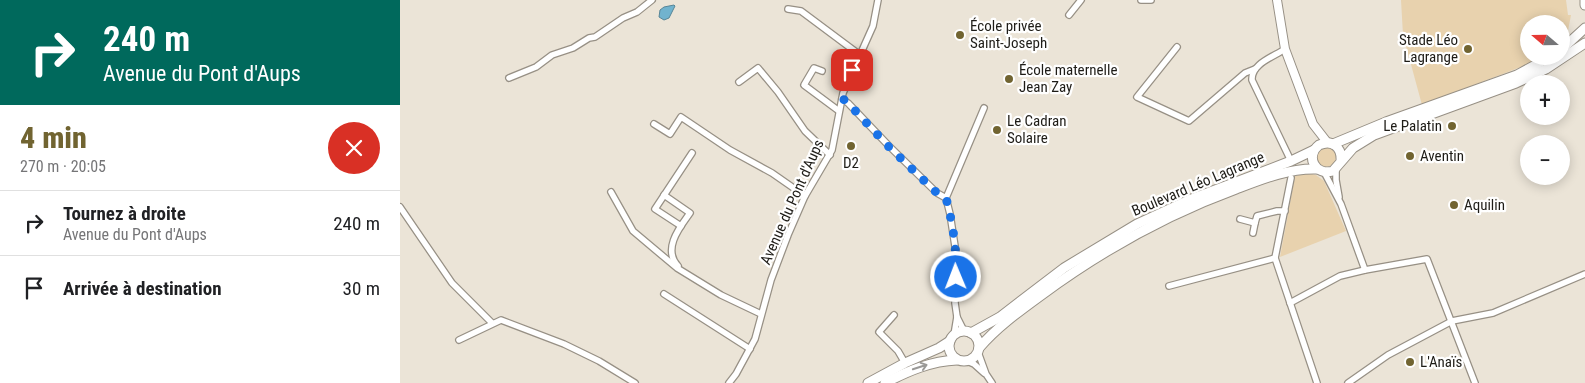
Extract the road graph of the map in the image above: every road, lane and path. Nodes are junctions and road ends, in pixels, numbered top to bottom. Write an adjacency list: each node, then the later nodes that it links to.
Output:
1 (652, 0): 21 (street)
2 (878, 0): 17 (street, Avenue du Pont d'Aups)
3 (1081, 0): 10 (street)
4 (1141, 0): 5 (street)
5 (1151, 0)
6 (1277, 0): 16 (street)
7 (1585, 0): 8 (main road)
8 (1585, 5)
9 (788, 9): 17 (street)
10 (1068, 16)
11 (1585, 28): 12 (main road); 13 (main road)
12 (1585, 36)
13 (1570, 42)
14 (1585, 43): 33 (main road)
15 (1177, 46): 19 (street)
16 (1285, 49): 19 (street); 27 (street)
17 (860, 55): 23 (street, Avenue du Pont d'Aups)
18 (1535, 65): 28 (main road)
19 (1255, 69): 32 (street)
20 (822, 71): 25 (street)
21 (509, 78)
22 (739, 82): 31 (street)
23 (842, 98): 25 (street, Avenue du Pont d'Aups); 39 (street)
24 (984, 108): 39 (street)
25 (839, 111): 31 (street, Avenue du Pont d'Aups)
26 (654, 124): 38 (street)
27 (1313, 124): 28 (street); 29 (street)
28 (1330, 143): 29 (main road); 33 (main road)
29 (1314, 149): 32 (main road, Boulevard Léo Lagrange); 34 (main road)
30 (692, 153): 37 (street)
31 (830, 155): 38 (street, Avenue du Pont d'Aups)
32 (1291, 161): 59 (main road, Boulevard Léo Lagrange)
33 (1339, 165): 34 (main road); 40 (street)
34 (1320, 170): 40 (street); 63 (main road, Boulevard Léo Lagrange)
35 (1291, 178): 42 (street)
36 (611, 192): 49 (street)
37 (664, 195): 45 (street); 45 (street)
38 (806, 196): 54 (street, Avenue du Pont d'Aups)
39 (946, 198): 56 (street)
40 (1341, 204): 48 (street)
41 (400, 206): 58 (street)
42 (1285, 211): 44 (street); 47 (street)
43 (1240, 219): 44 (street)
44 (1255, 223): 46 (street)
45 (680, 226): 49 (street)
46 (1253, 233)
47 (1275, 258): 51 (street); 53 (street)
48 (1366, 270): 53 (street); 57 (street)
49 (686, 274): 54 (street)
50 (1585, 274): 57 (street)
51 (1170, 286)
52 (664, 294): 62 (street)
53 (1290, 303): 73 (street)
54 (761, 314): 62 (street, Avenue du Pont d'Aups)
55 (894, 314): 66 (street)
56 (957, 317): 59 (street); 60 (street)
57 (1452, 321): 74 (street); 75 (street)
58 (492, 324): 61 (street); 68 (street)
59 (967, 332): 60 (main road); 63 (main road)
60 (952, 338): 64 (main road); 66 (main road)
61 (459, 340)
62 (750, 349): 69 (street, Avenue du Pont d'Aups)
63 (979, 350): 65 (main road); 67 (street)
64 (957, 360): 65 (main road); 71 (main road, one-way to 64)
65 (967, 361): 67 (street)
66 (904, 363): 70 (main road)
67 (986, 374): 72 (street)
68 (635, 383)
69 (729, 383)
70 (868, 383)
71 (885, 383)
72 (992, 383)
73 (1317, 383)
74 (1348, 383)
75 (1475, 383)

